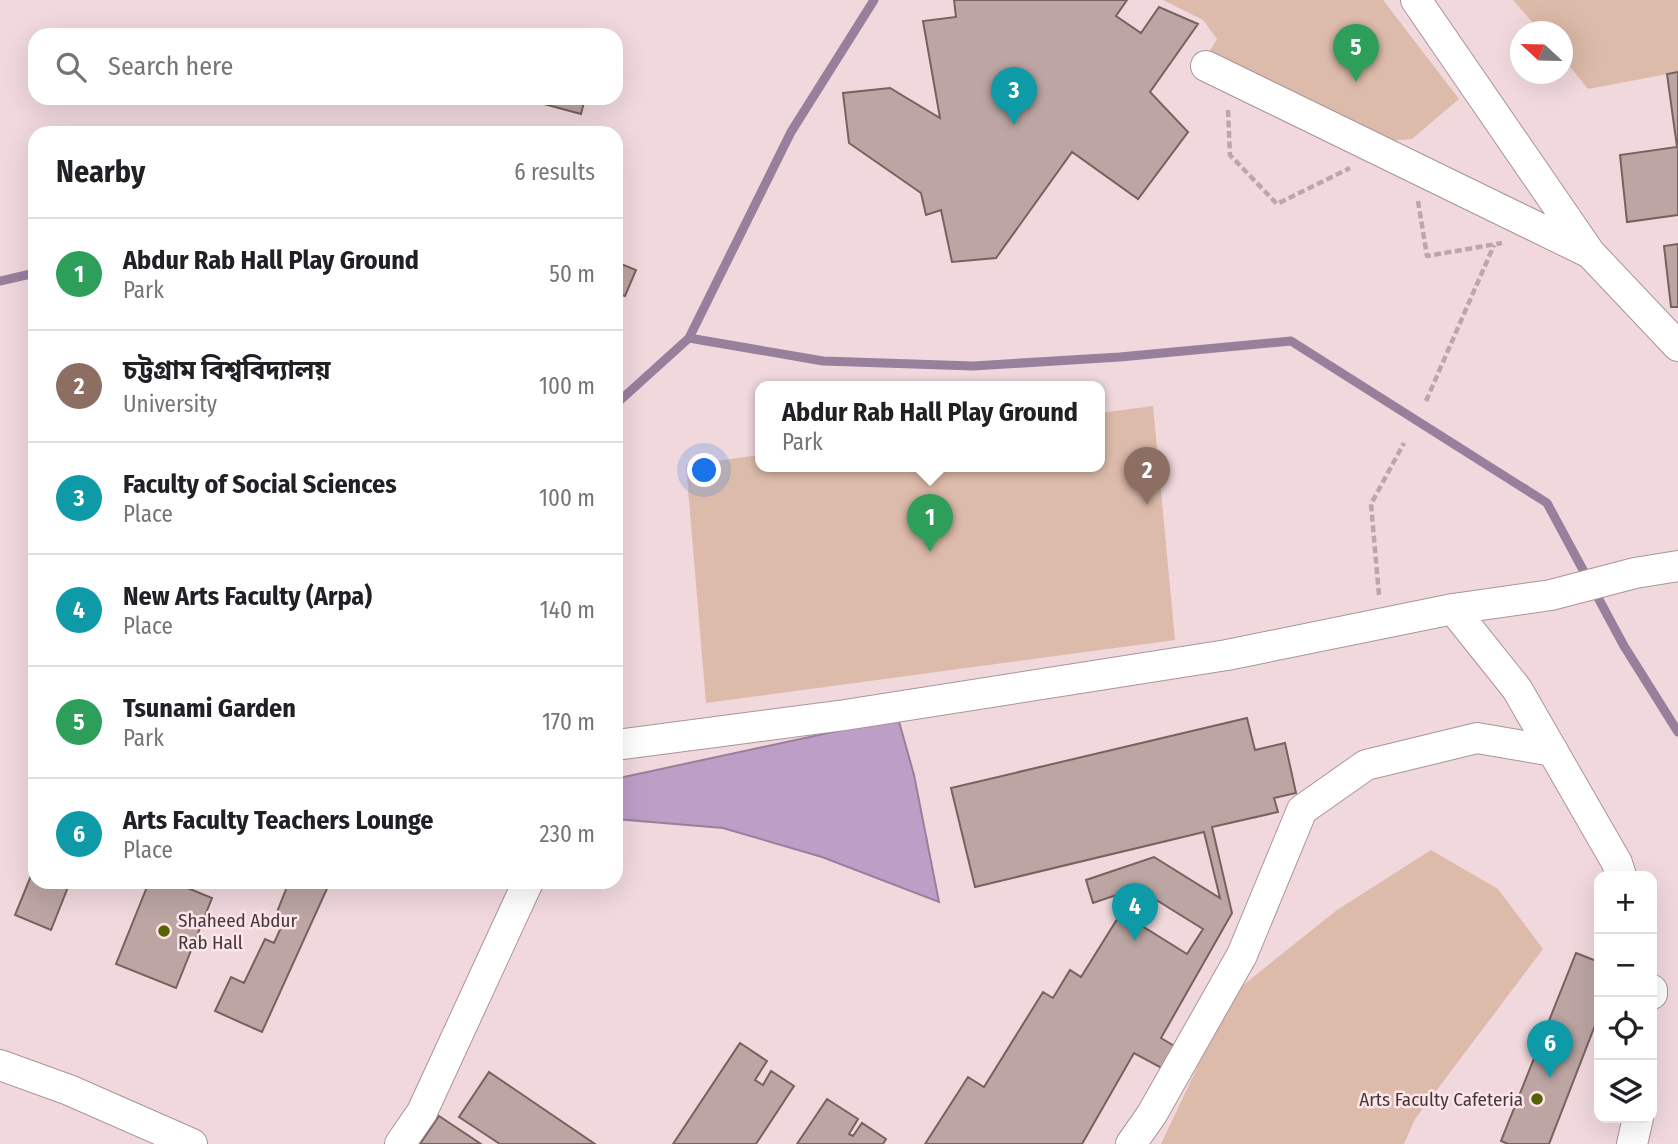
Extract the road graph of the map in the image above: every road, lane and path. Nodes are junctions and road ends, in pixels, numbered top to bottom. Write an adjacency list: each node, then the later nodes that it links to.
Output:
1 (1416, 0): 7 (lane)
2 (1216, 71): 3 (lane); 3 (path)
3 (1382, 152): 4 (lane)
4 (1412, 167): 6 (path); 7 (lane)
5 (1506, 243): 6 (path)
6 (1494, 245): 9 (path)
7 (1590, 253): 8 (lane)
8 (1678, 346)
9 (1426, 401)
10 (1405, 443): 13 (path)
11 (1678, 566): 12 (lane)
12 (1453, 609): 13 (lane); 15 (lane)
13 (1381, 624): 14 (lane)
14 (623, 744)
15 (1553, 751): 16 (lane); 22 (lane)
16 (1619, 871)
17 (524, 889): 21 (lane)
18 (0, 1065): 20 (lane)
19 (1637, 1123): 23 (lane)
20 (192, 1144)
21 (400, 1144)
22 (1131, 1144)
23 (1632, 1144)

